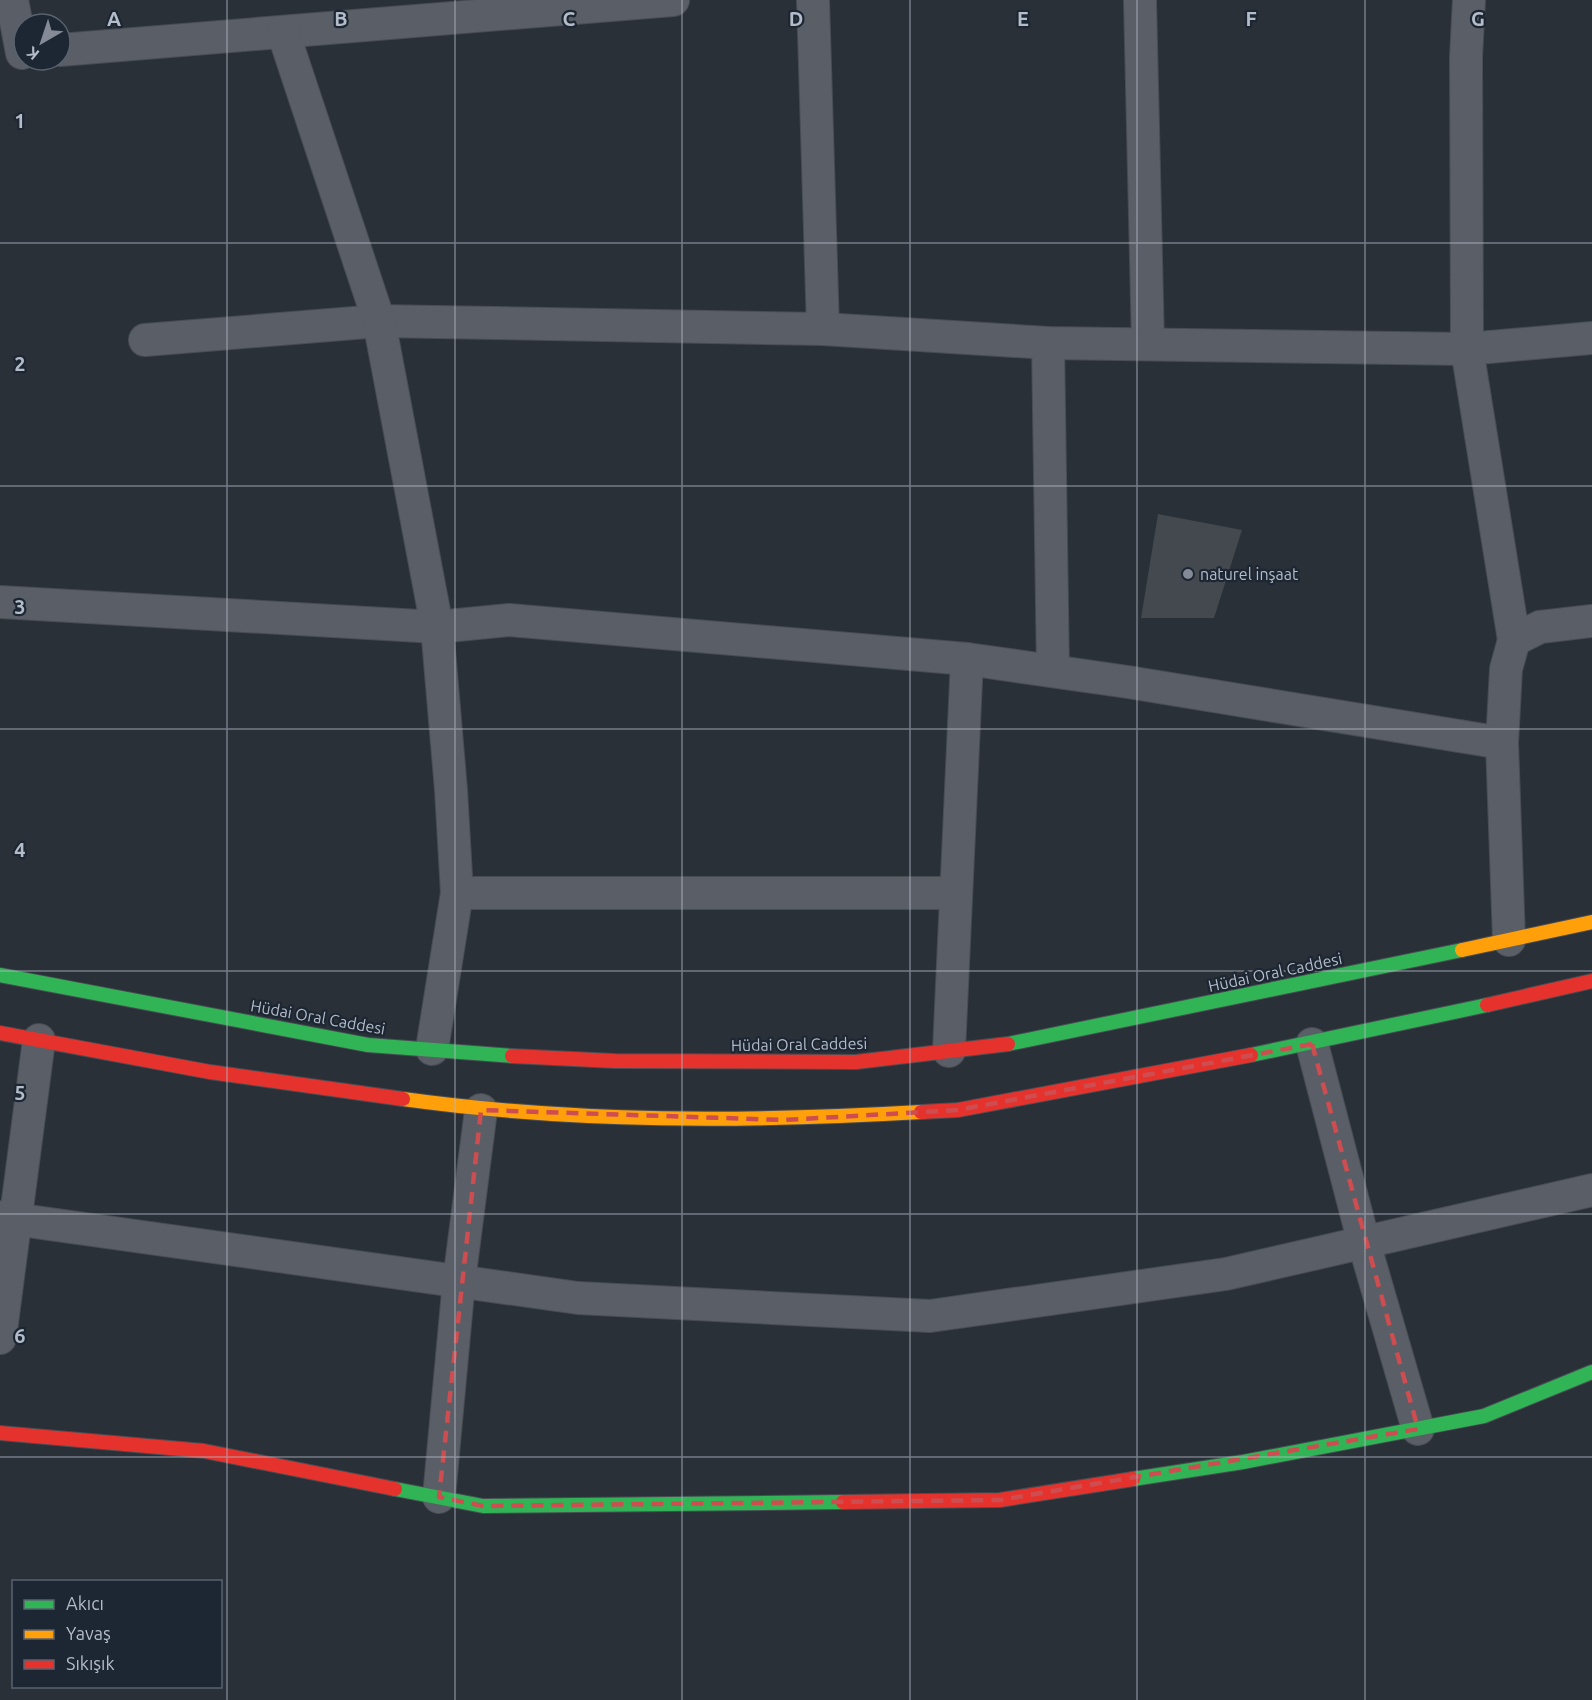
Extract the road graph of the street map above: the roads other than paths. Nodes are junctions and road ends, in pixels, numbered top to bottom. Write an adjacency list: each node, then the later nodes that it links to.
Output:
1 (673, 0): 5 (street)
2 (813, 0): 9 (street)
3 (1140, 0): 13 (street)
4 (1469, 0): 14 (street)
5 (471, 9): 6 (street)
6 (283, 32): 7 (street); 8 (street)
7 (72, 49)
8 (379, 321): 9 (street); 11 (street); 17 (street)
9 (823, 329): 12 (street)
10 (1592, 338): 14 (street)
11 (145, 340)
12 (1048, 343): 13 (street); 20 (street)
13 (1148, 344): 14 (street)
14 (1467, 349): 18 (street)
15 (0, 603): 17 (street)
16 (1592, 621): 18 (street)
17 (437, 627): 19 (street); 22 (street)
18 (1514, 640): 21 (street)
19 (967, 659): 20 (street); 23 (street)
20 (1053, 671): 21 (street)
21 (1502, 742): 25 (street)
22 (457, 893): 23 (street); 31 (street)
23 (956, 893): 32 (street)
24 (1592, 922): 25 (street, Hüdai Oral Caddesi)
25 (1509, 940): 32 (street, Hüdai Oral Caddesi)
26 (0, 975): 31 (street, Hüdai Oral Caddesi)
27 (1592, 981): 30 (street)
28 (0, 1033): 29 (street)
29 (39, 1040): 33 (street); 35 (street)
30 (1312, 1044): 33 (street); 36 (street)
31 (432, 1049): 32 (street, Hüdai Oral Caddesi)
32 (949, 1051)
33 (481, 1110): 37 (street)
34 (1592, 1190): 36 (street)
35 (8, 1218): 37 (street); 38 (street)
36 (1364, 1243): 37 (street); 40 (street)
37 (459, 1281): 42 (street)
38 (0, 1338)
39 (1592, 1372): 40 (street)
40 (1418, 1429): 42 (street)
41 (0, 1433): 42 (street)
42 (438, 1497)

